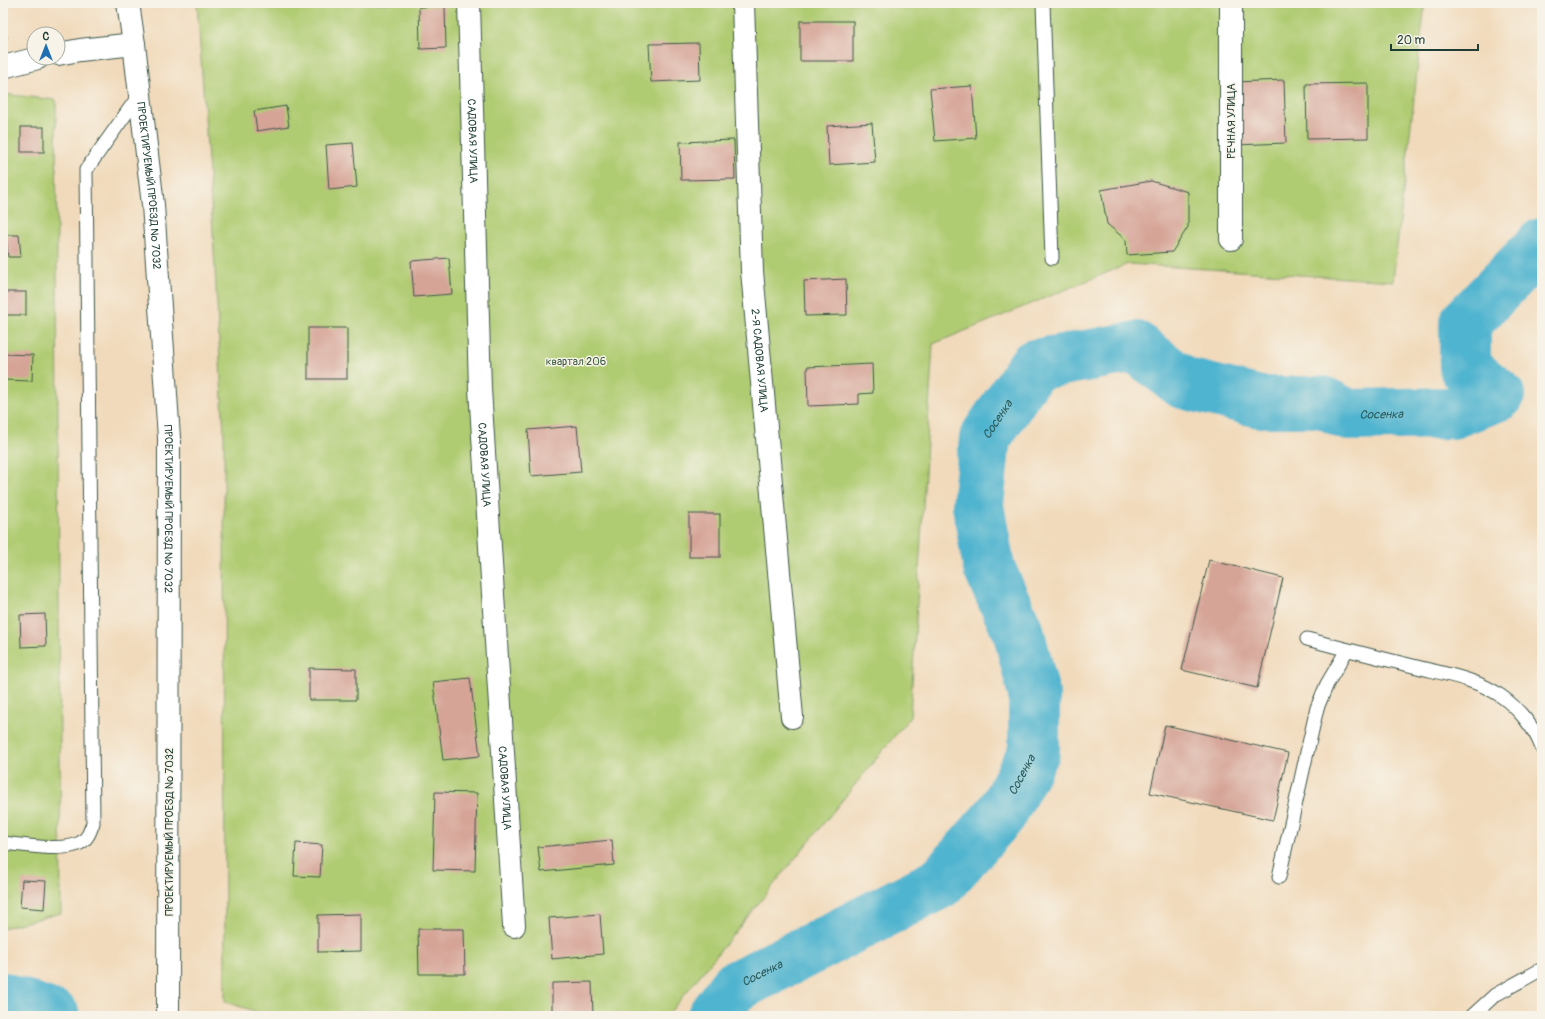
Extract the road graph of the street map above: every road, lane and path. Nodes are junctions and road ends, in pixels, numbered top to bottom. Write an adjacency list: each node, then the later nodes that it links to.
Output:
1 (128, 3): 6 (street, ПРОЕКТИРУЕМЫЙ ПРОЕЗД № 7032)
2 (469, 3): 19 (street, САДОВАЯ УЛИЦА)
3 (743, 3): 15 (street, 2-Я САДОВАЯ УЛИЦА)
4 (1043, 3): 12 (lane)
5 (1230, 3): 11 (street, РЕЧНАЯ УЛИЦА)
6 (134, 44): 7 (street); 10 (street, ПРОЕКТИРУЕМЫЙ ПРОЕЗД № 7032)
7 (66, 53)
8 (26, 61): 9 (street)
9 (3, 67)
10 (140, 94): 17 (lane); 21 (street, ПРОЕКТИРУЕМЫЙ ПРОЕЗД № 7032)
11 (1230, 239)
12 (1052, 258)
13 (1307, 639): 14 (lane)
14 (1348, 650): 16 (lane); 18 (lane)
15 (792, 717)
16 (1542, 748)
17 (3, 843)
18 (1279, 877)
19 (514, 926)
20 (1542, 970): 22 (lane)
21 (168, 1016)
22 (1472, 1016)

